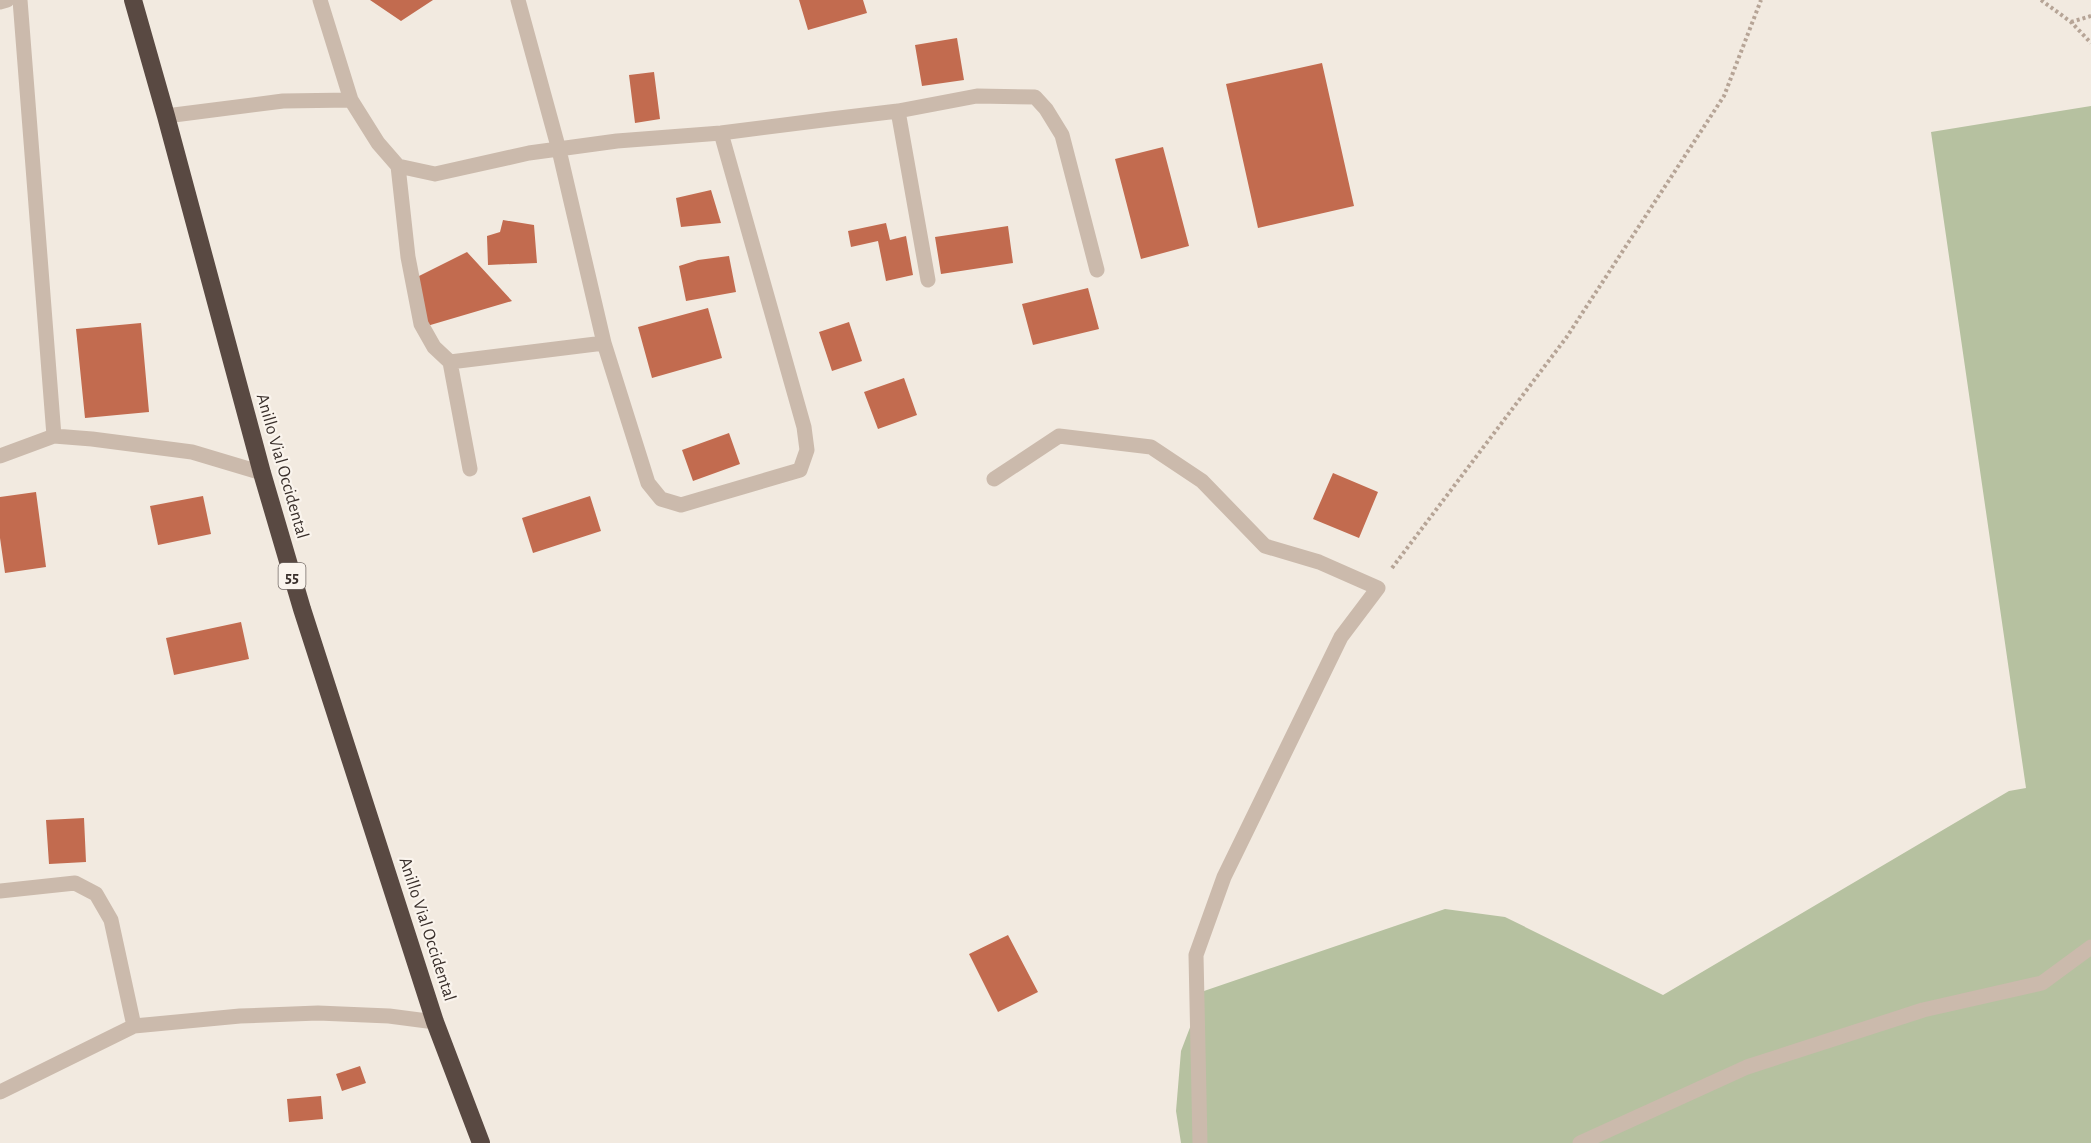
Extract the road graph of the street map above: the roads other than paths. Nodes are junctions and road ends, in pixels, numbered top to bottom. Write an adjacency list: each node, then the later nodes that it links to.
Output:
1 (7, 0): 6 (street)
2 (20, 0): 17 (street)
3 (133, 0): 9 (highway, Anillo Vial Occidental / 55)
4 (320, 0): 7 (street)
5 (518, 0): 11 (street)
6 (0, 2)
7 (351, 100): 9 (street); 12 (street)
8 (898, 111): 10 (street); 13 (street); 14 (street)
9 (166, 116): 20 (highway, Anillo Vial Occidental / 55)
10 (721, 132): 11 (street); 15 (street)
11 (559, 150): 12 (street); 15 (street)
12 (398, 166): 16 (street)
13 (1097, 270)
14 (928, 280)
15 (604, 343): 16 (street)
16 (450, 362): 19 (street)
17 (54, 436): 18 (street); 20 (street)
18 (0, 456)
19 (470, 470)
20 (262, 473): 24 (highway, Anillo Vial Occidental / 55)
21 (994, 479): 28 (street)
22 (0, 891): 25 (street)
23 (2091, 947): 29 (street)
24 (435, 1022): 25 (street); 27 (highway, Anillo Vial Occidental / 55)
25 (134, 1026): 26 (street)
26 (0, 1092)
27 (481, 1143)
28 (1200, 1143)
29 (1580, 1143)

